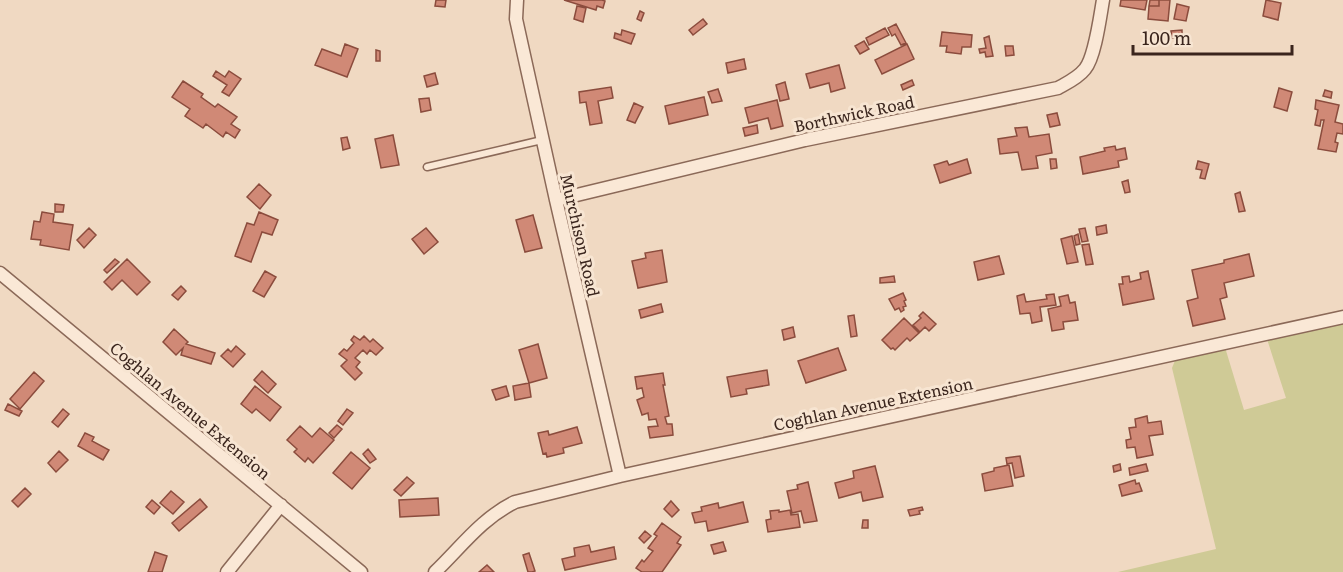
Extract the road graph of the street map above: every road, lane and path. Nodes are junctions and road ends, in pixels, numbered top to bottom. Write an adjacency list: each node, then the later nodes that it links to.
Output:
1 (518, 0): 3 (street, Murchison Road)
2 (1103, 0): 5 (street, Borthwick Road)
3 (543, 140): 4 (lane); 5 (street, Murchison Road)
4 (427, 167)
5 (556, 200): 8 (street, Murchison Road)
6 (0, 273): 9 (street, Coghlan Avenue Extension)
7 (1343, 317): 8 (street, Coghlan Avenue Extension)
8 (620, 476): 12 (street, Coghlan Avenue Extension)
9 (281, 505): 10 (street); 11 (street, Coghlan Avenue Extension)
10 (226, 572)
11 (361, 572)
12 (435, 572)

